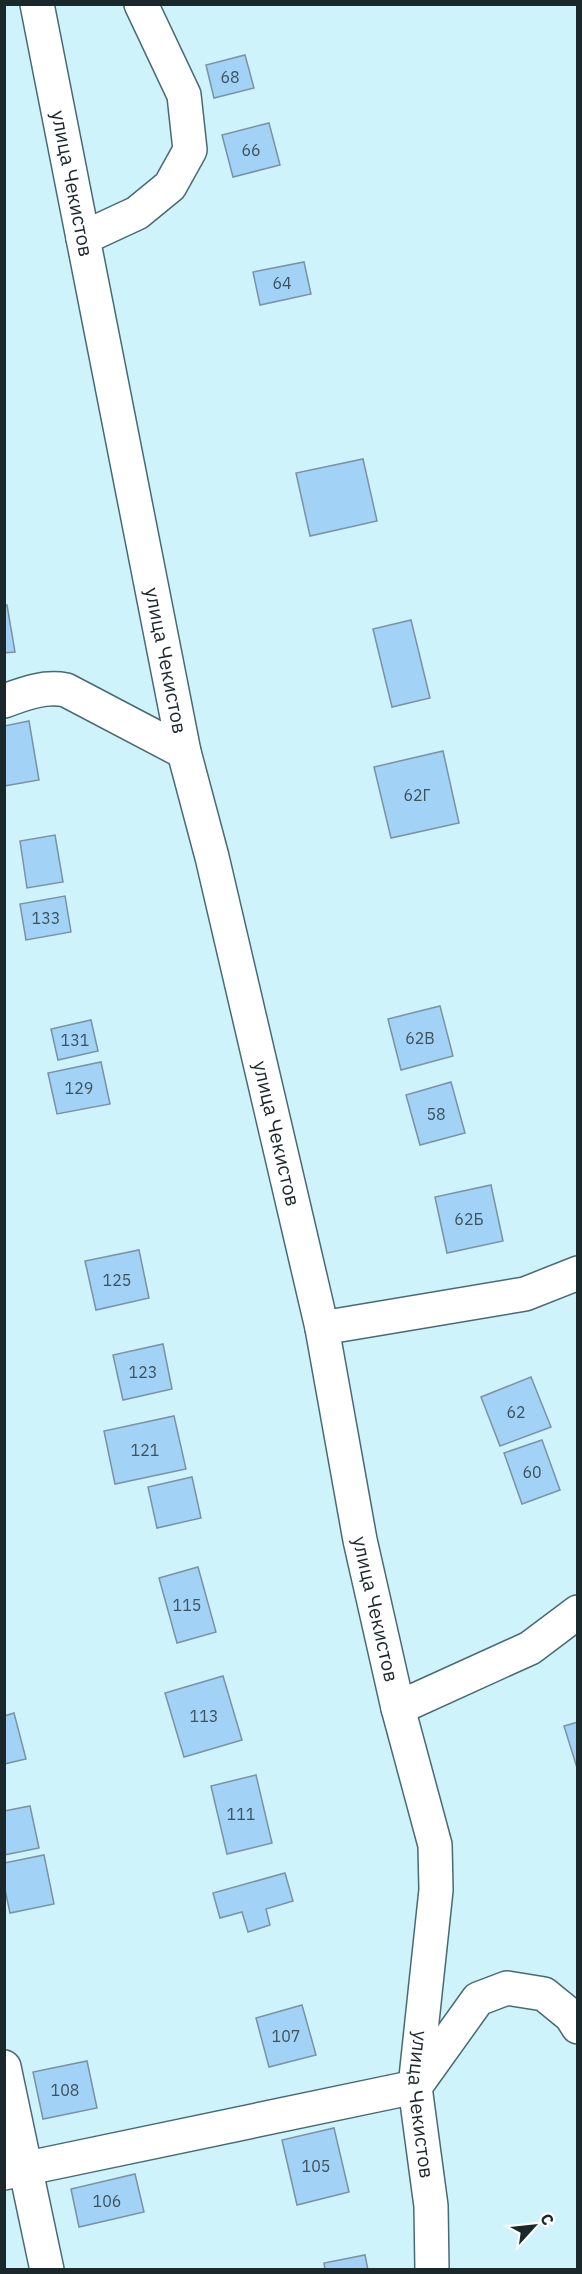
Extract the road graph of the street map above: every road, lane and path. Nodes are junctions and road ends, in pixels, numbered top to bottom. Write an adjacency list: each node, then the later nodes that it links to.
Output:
1 (37, 4): 3 (street, улица Чекистов)
2 (141, 4): 3 (street)
3 (83, 238): 5 (street, улица Чекистов)
4 (4, 701): 5 (street)
5 (184, 752): 7 (street, улица Чекистов)
6 (578, 1273): 7 (street)
7 (322, 1328): 9 (street, улица Чекистов)
8 (578, 1612): 9 (street)
9 (398, 1708): 12 (street, улица Чекистов)
10 (578, 2027): 12 (street)
11 (4, 2067): 13 (street)
12 (415, 2087): 13 (street); 15 (street, улица Чекистов)
13 (15, 2170): 14 (street)
14 (47, 2270)
15 (432, 2270)

